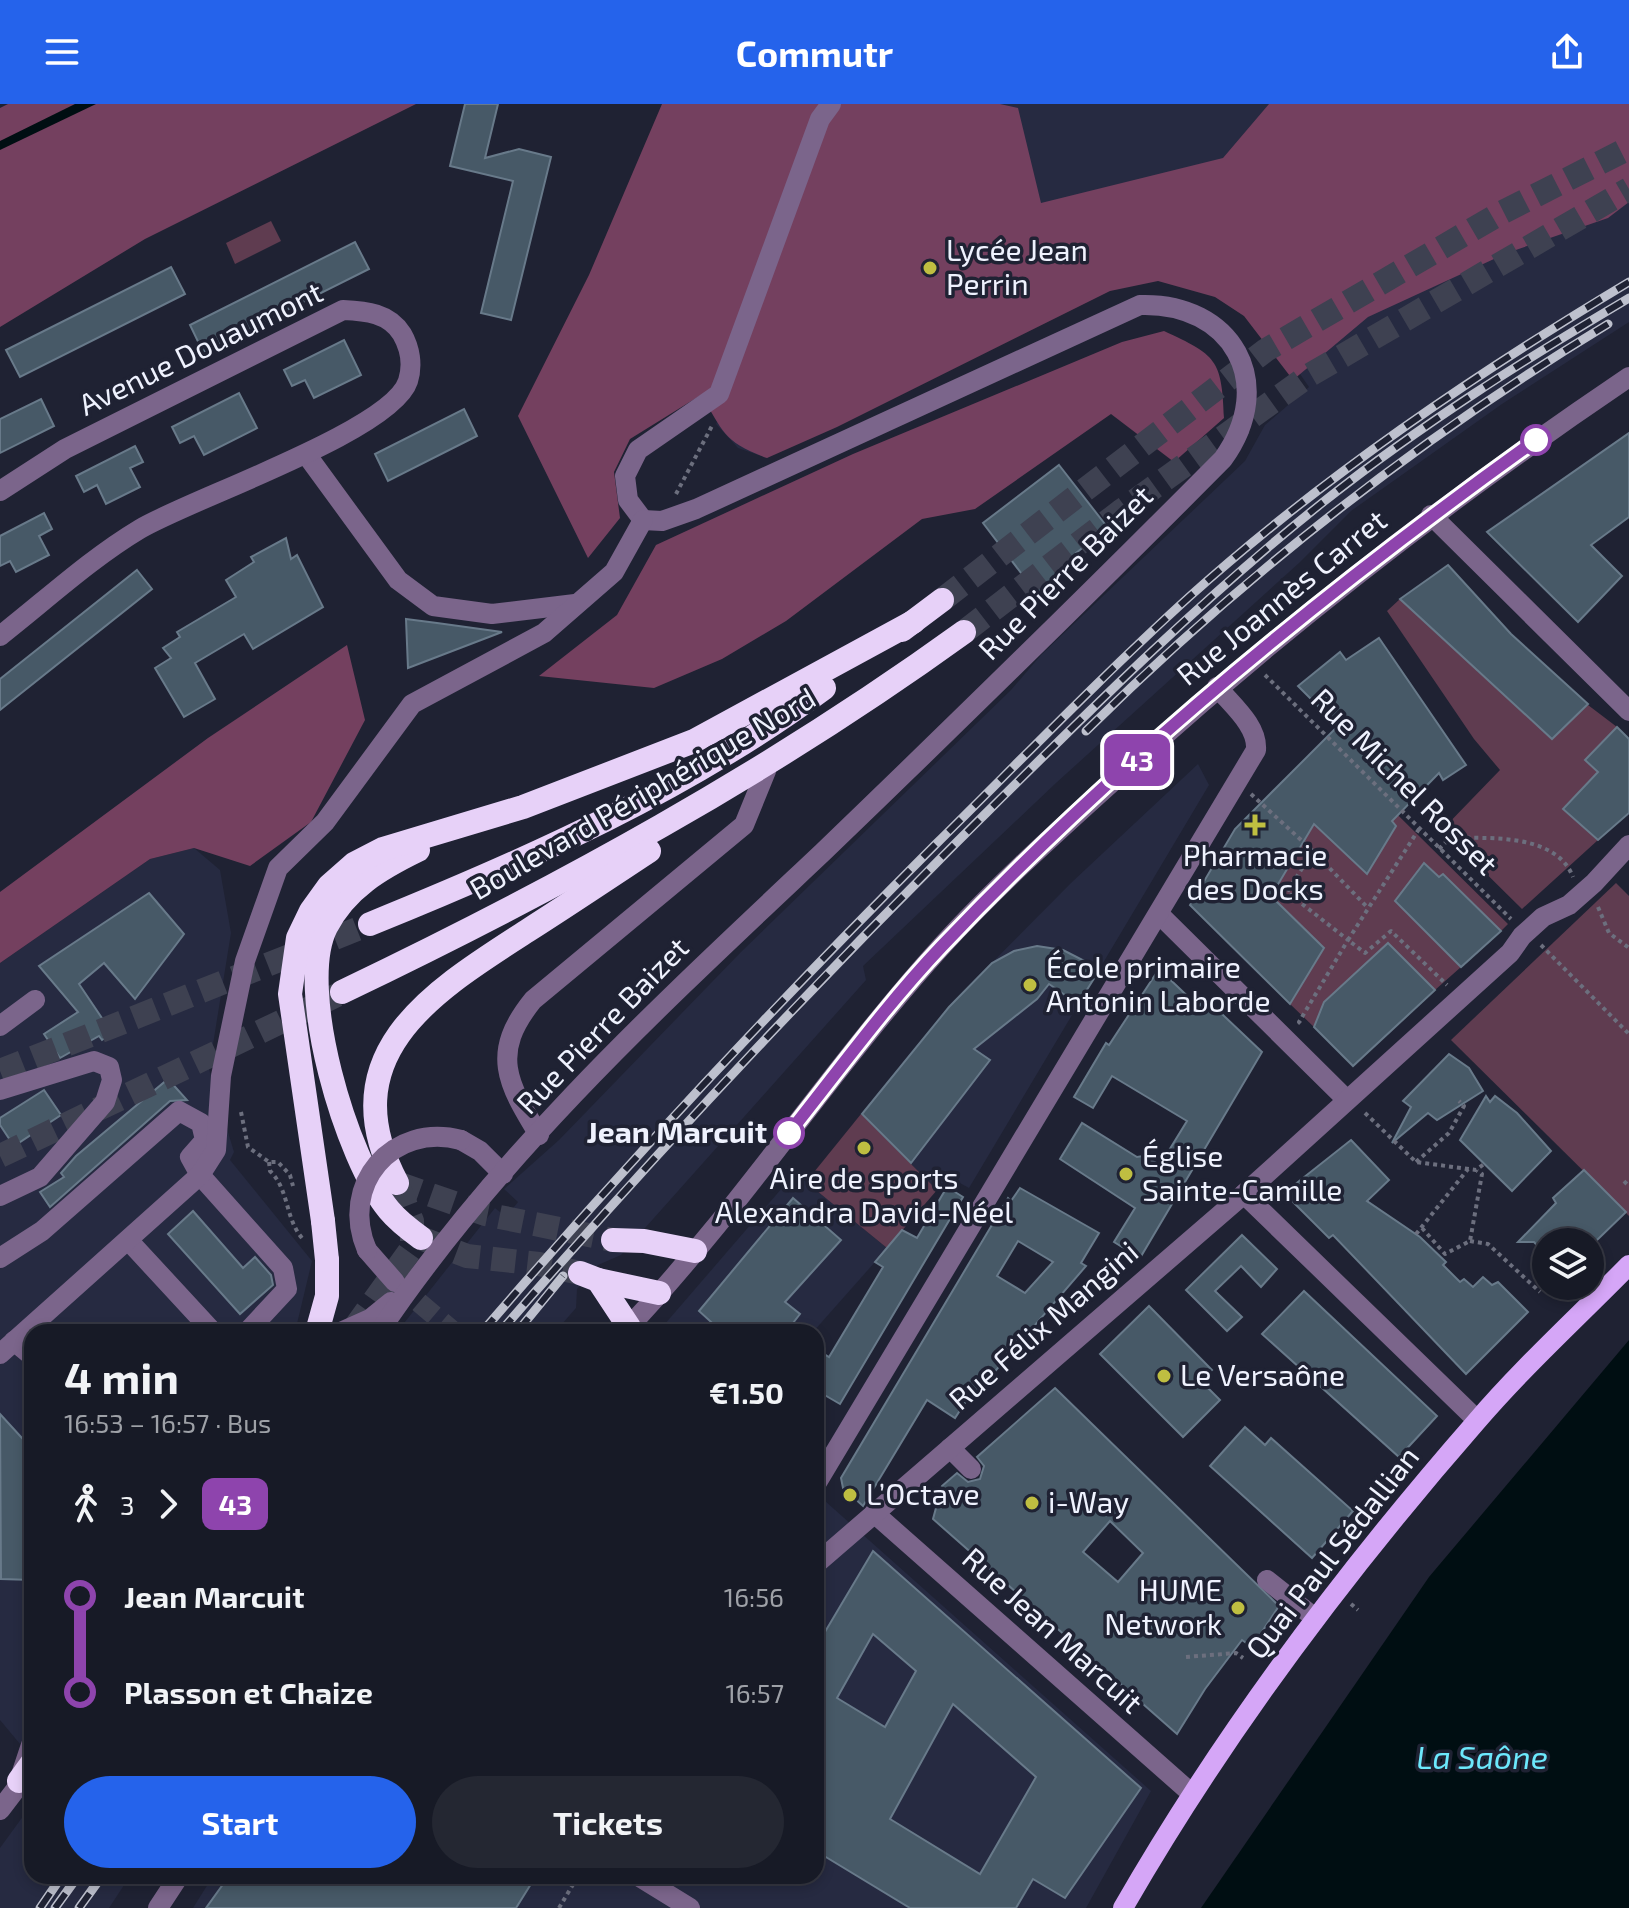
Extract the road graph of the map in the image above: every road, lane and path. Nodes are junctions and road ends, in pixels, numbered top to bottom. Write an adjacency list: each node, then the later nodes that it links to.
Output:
1 (831, 104): 3 (street)
2 (1629, 377): 6 (street, Rue Joannès Carret)
3 (719, 394): 7 (path); 7 (street)
4 (306, 454): 5 (street, Avenue Douaumont); 9 (street); 12 (street, Avenue Douaumont)
5 (0, 491)
6 (1431, 515): 13 (street, Rue Joannès Carret); 15 (street)
7 (652, 521): 9 (street); 41 (street, Rue Pierre Baizet)
8 (942, 600): 10 (highway, Boulevard Périphérique Nord)
9 (575, 604): 49 (street)
10 (913, 622): 19 (highway); 27 (highway, Boulevard Périphérique Nord)
11 (964, 632): 16 (highway, Boulevard Périphérique Nord)
12 (0, 636)
13 (1249, 659): 14 (street, Rue Joannès Carret); 20 (path, Rue Michel Rosset)
14 (1217, 687): 18 (street); 63 (street, Rue Joannès Carret)
15 (1629, 711)
16 (821, 730): 17 (highway); 31 (highway, Boulevard Périphérique Nord)
17 (766, 771): 41 (street); 51 (highway)
18 (1238, 780): 23 (path); 26 (street)
19 (471, 824): 58 (highway); 72 (highway, bridge)
20 (1419, 829): 22 (path, Rue Michel Rosset); 25 (path)
21 (1629, 845): 24 (street, Rue Félix Mangini)
22 (1439, 849): 24 (path); 28 (path, Rue Michel Rosset)
23 (1313, 851): 25 (path); 29 (path)
24 (1582, 894): 28 (street, Rue Félix Mangini); 30 (path)
25 (1368, 908): 29 (path)
26 (1159, 914): 38 (street); 81 (street)
27 (370, 924)
28 (1532, 927): 32 (street, Rue Félix Mangini); 36 (path)
29 (1348, 940): 32 (path); 35 (path)
30 (1629, 948)
31 (342, 992)
32 (1459, 997): 38 (street, Rue Félix Mangini)
33 (35, 1000): 34 (street)
34 (0, 1026)
35 (1309, 1032)
36 (1629, 1034)
37 (0, 1090): 55 (street)
38 (1346, 1099): 54 (street, Rue Félix Mangini)
39 (1459, 1101): 44 (path)
40 (1365, 1113): 44 (path)
41 (539, 1135): 48 (street, Rue Pierre Baizet)
42 (248, 1147): 43 (path)
43 (269, 1162): 53 (path); 62 (path)
44 (1416, 1162): 46 (path)
45 (1484, 1164): 47 (path)
46 (1468, 1169): 47 (path); 56 (path)
47 (1476, 1170): 61 (path)
48 (503, 1174): 66 (street, Rue Pierre Baizet); 66 (street, bridge)
49 (200, 1175): 59 (street); 64 (street); 71 (street)
50 (1629, 1179): 52 (path)
51 (397, 1183)
52 (1624, 1184)
53 (294, 1189)
54 (1244, 1194): 79 (street); 80 (street, Rue Félix Mangini)
55 (0, 1196)
56 (1422, 1228): 57 (path); 61 (path)
57 (1416, 1234)
58 (421, 1238)
59 (128, 1240): 69 (street); 70 (street)
60 (613, 1240): 63 (highway)
61 (1470, 1241): 67 (path)
62 (305, 1242)
63 (695, 1251): 68 (street, Rue Joannès Carret)
64 (0, 1258)
65 (1629, 1265): 79 (main road, Quai Paul Sédallian)
66 (403, 1282): 73 (street, Rue Pierre Baizet); 74 (street, Rue Pierre Baizet)
67 (1532, 1285)
68 (659, 1293): 75 (highway); 76 (street, Rue Joannès Carret)
69 (34, 1324)
70 (206, 1324)
71 (254, 1324)
72 (319, 1324)
73 (359, 1324)
74 (383, 1324)
75 (628, 1324)
76 (637, 1324)
77 (24, 1333): 78 (street)
78 (7, 1348)
79 (1477, 1420): 86 (main road, Quai Paul Sédallian)
80 (950, 1448): 82 (street); 83 (street, Rue Félix Mangini)
81 (824, 1467)
82 (971, 1469)
83 (874, 1513): 84 (street, Rue Félix Mangini); 90 (street, Rue Jean Marcuit)
84 (824, 1557)
85 (1267, 1580): 86 (street)
86 (1315, 1618): 90 (main road, Quai Paul Sédallian)
87 (1186, 1657): 88 (path)
88 (1243, 1658)
89 (24, 1777): 91 (street)
90 (1191, 1793): 98 (main road, Quai Paul Sédallian)
91 (0, 1810)
92 (174, 1884): 95 (street)
93 (573, 1884): 96 (path)
94 (651, 1884): 97 (street)
95 (158, 1908)
96 (559, 1908)
97 (690, 1908)
98 (1123, 1908)

